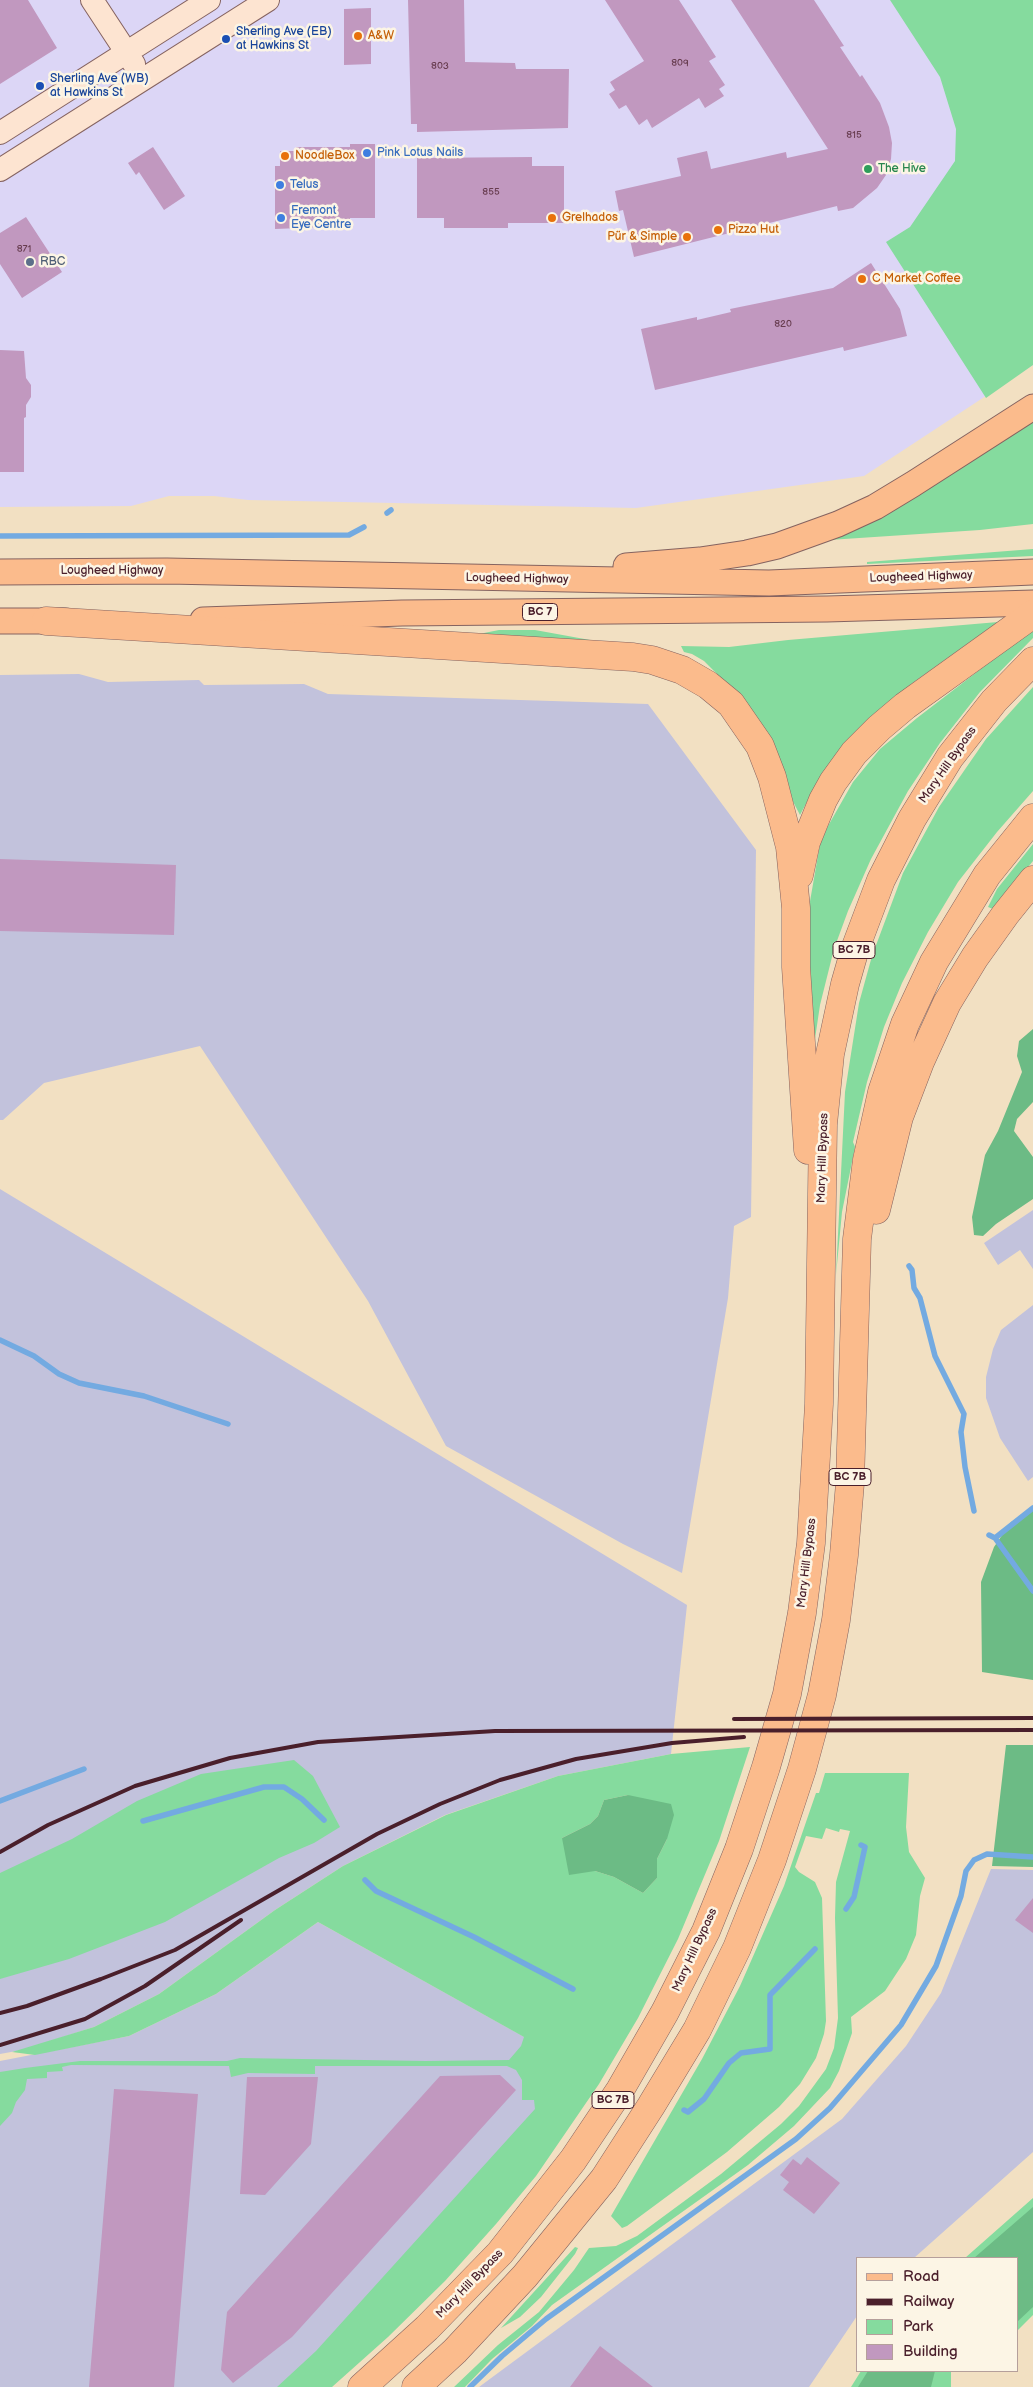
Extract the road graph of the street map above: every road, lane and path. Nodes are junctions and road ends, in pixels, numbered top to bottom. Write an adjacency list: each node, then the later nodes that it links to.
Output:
1 (92, 0): 4 (main road)
2 (209, 0): 4 (main road)
3 (268, 0): 5 (main road)
4 (126, 52): 5 (main road); 6 (main road)
5 (143, 78): 7 (main road)
6 (0, 133)
7 (0, 170)
8 (1033, 407): 11 (main road)
9 (0, 572): 11 (main road, Lougheed Highway)
10 (1033, 572): 11 (main road, Lougheed Highway)
11 (347, 576)
12 (1033, 603): 14 (main road, BC 7)
13 (0, 621): 14 (main road, BC 7)
14 (46, 621): 19 (highway)
15 (1023, 621): 19 (highway)
16 (1033, 661): 20 (highway, Mary Hill Bypass / BC 7B)
17 (1033, 818): 21 (highway, BC 7B)
18 (1033, 880): 21 (highway)
19 (796, 908): 20 (highway)
20 (820, 1291): 22 (highway, Mary Hill Bypass / BC 7B)
21 (854, 1309): 23 (highway, BC 7B)
22 (362, 2387)
23 (416, 2387)

